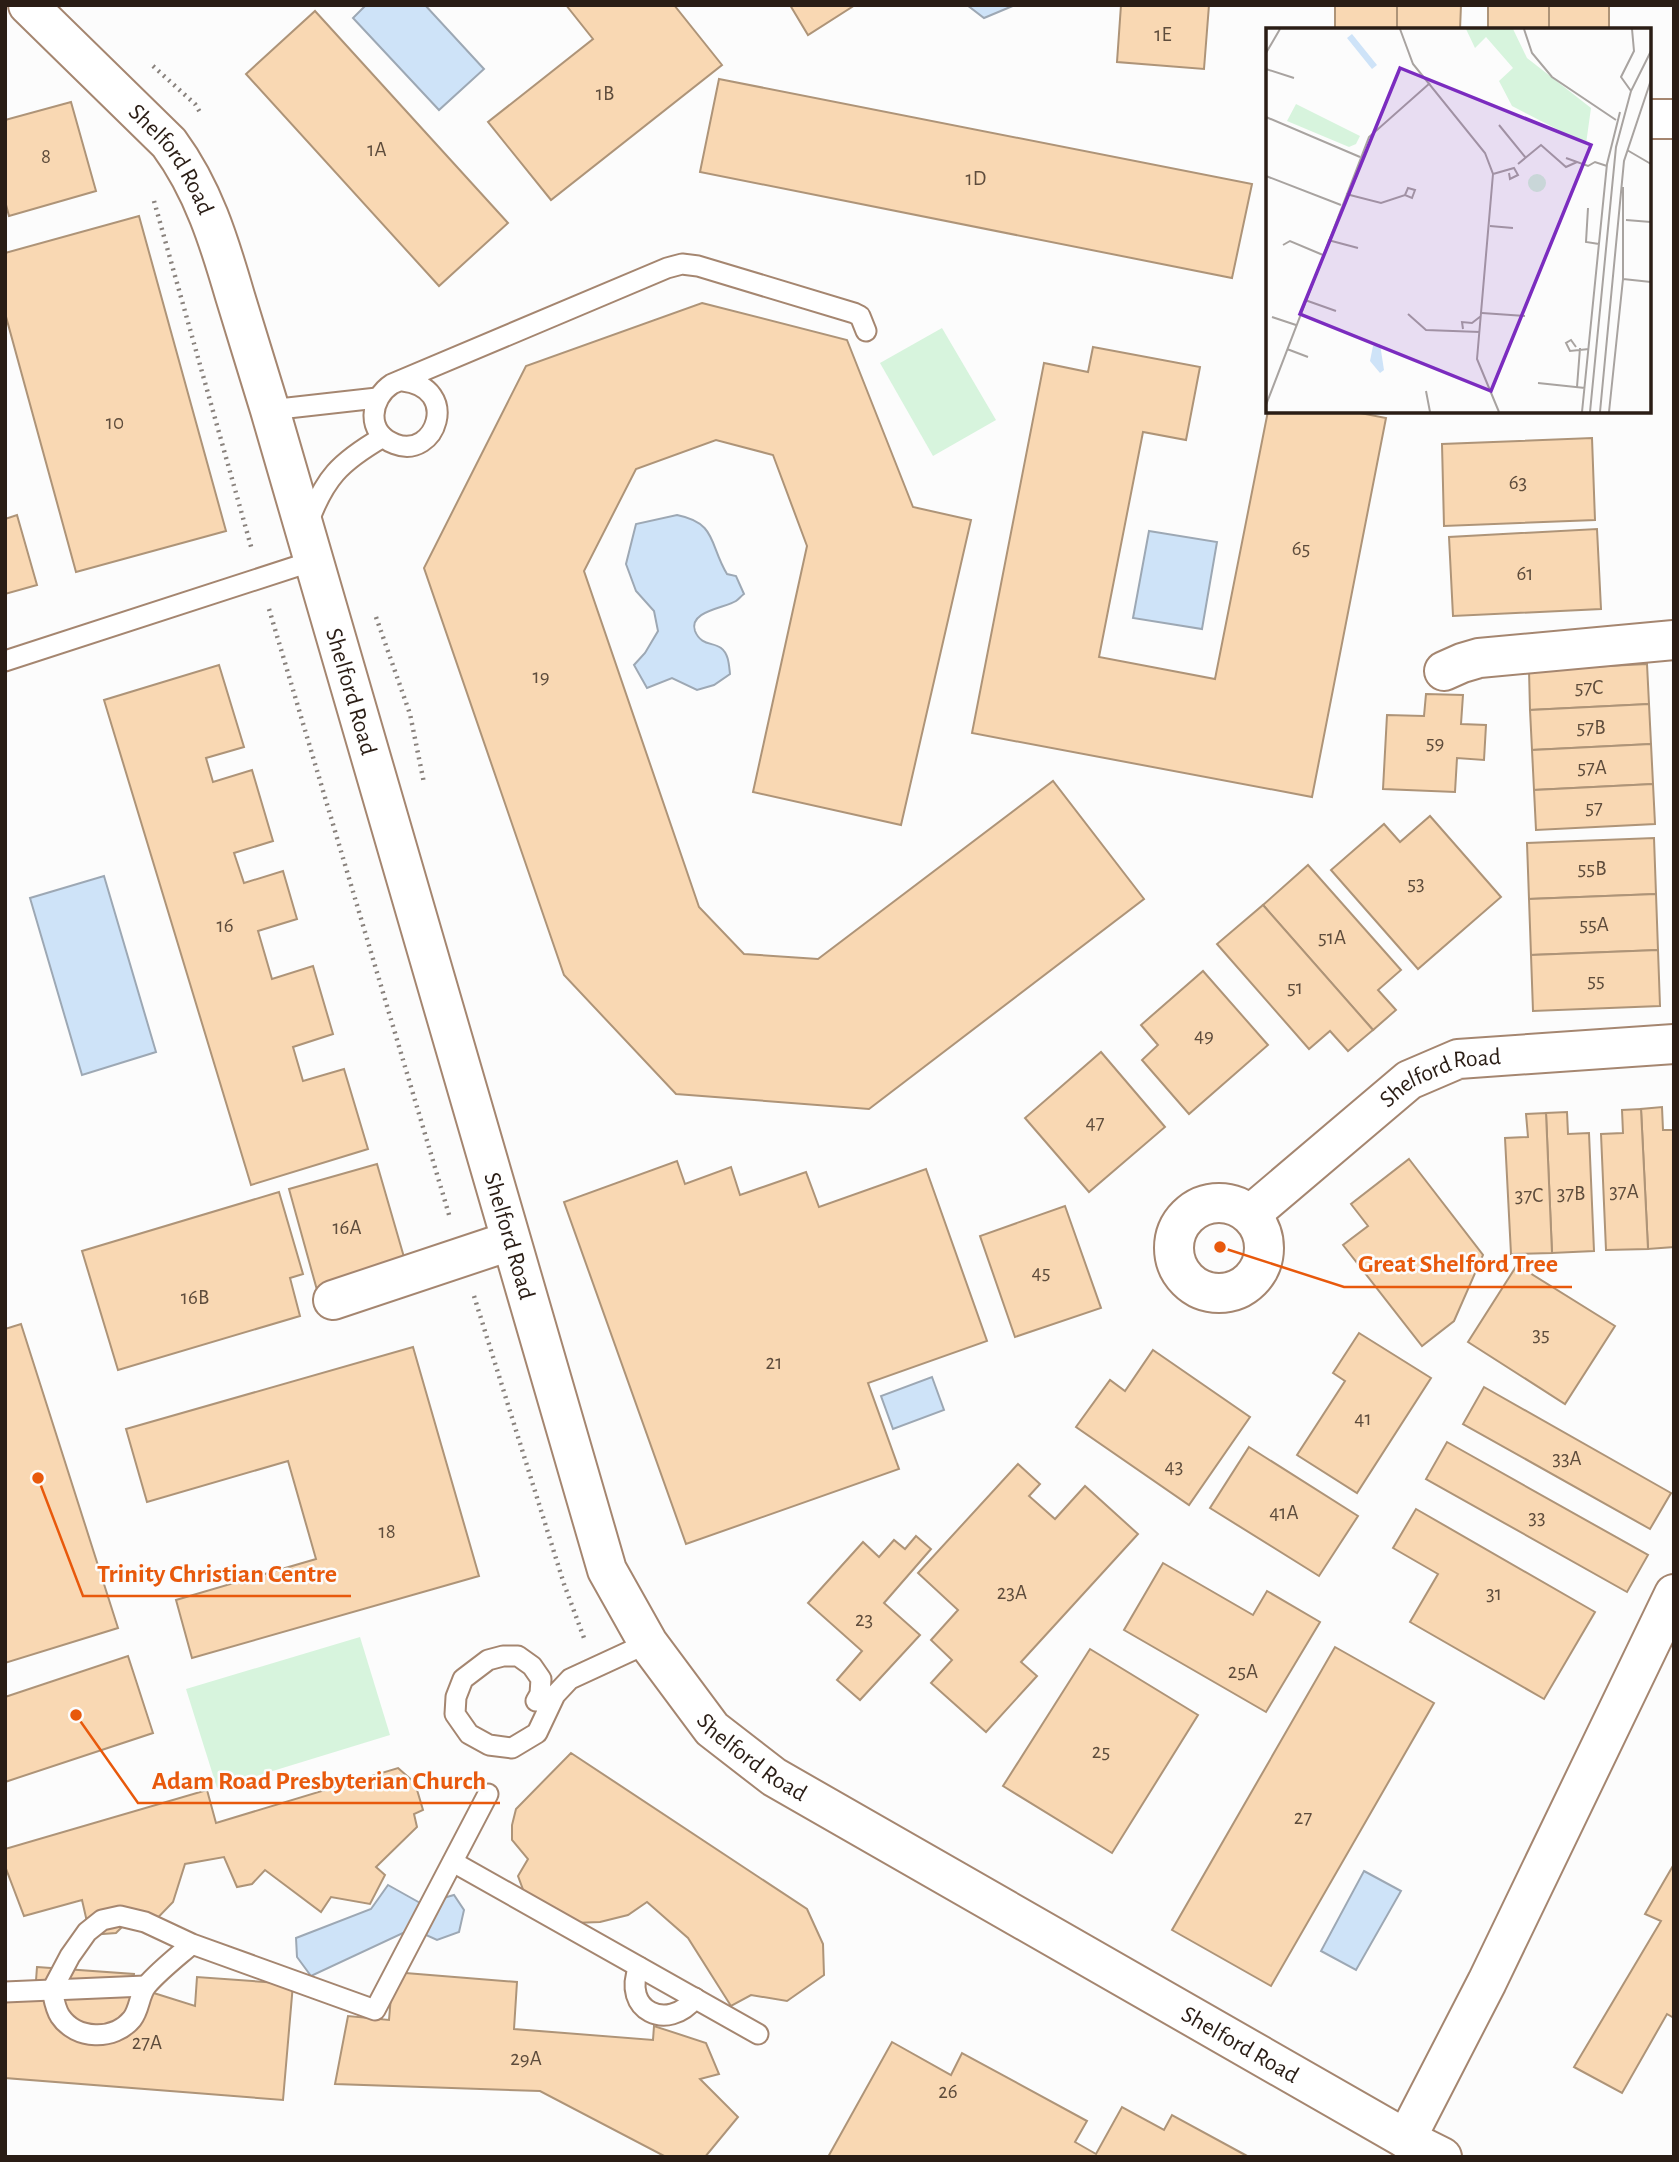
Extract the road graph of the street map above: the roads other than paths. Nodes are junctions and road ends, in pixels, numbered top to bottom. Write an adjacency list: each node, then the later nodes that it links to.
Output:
1 (28, 5): 7 (street, Shelford Road)
2 (1651, 119): 3 (street)
3 (1674, 119)
4 (866, 331): 5 (lane)
5 (403, 381): 6 (lane); 8 (lane)
6 (377, 398): 7 (lane); 8 (lane)
7 (270, 410): 9 (street, Shelford Road)
8 (383, 437): 9 (lane)
9 (309, 547): 11 (lane); 15 (street, Shelford Road)
10 (1674, 640): 12 (street)
11 (5, 661)
12 (1444, 671)
13 (1674, 1044): 14 (street, Shelford Road)
14 (1251, 1214)
15 (510, 1241): 16 (street); 18 (street, Shelford Road)
16 (333, 1300)
17 (1674, 1594): 29 (street)
18 (648, 1643): 19 (lane); 29 (street, Shelford Road)
19 (536, 1701)
20 (488, 1794): 21 (lane)
21 (453, 1862): 22 (lane); 23 (lane)
22 (192, 1944): 24 (lane); 25 (lane)
23 (639, 1967): 27 (lane); 27 (lane)
24 (145, 1986): 25 (lane); 25 (lane)
25 (52, 1990): 26 (lane)
26 (5, 1992)
27 (695, 1998): 28 (lane)
28 (758, 2034)
29 (1406, 2139): 30 (street, Shelford Road)
30 (1442, 2157)

